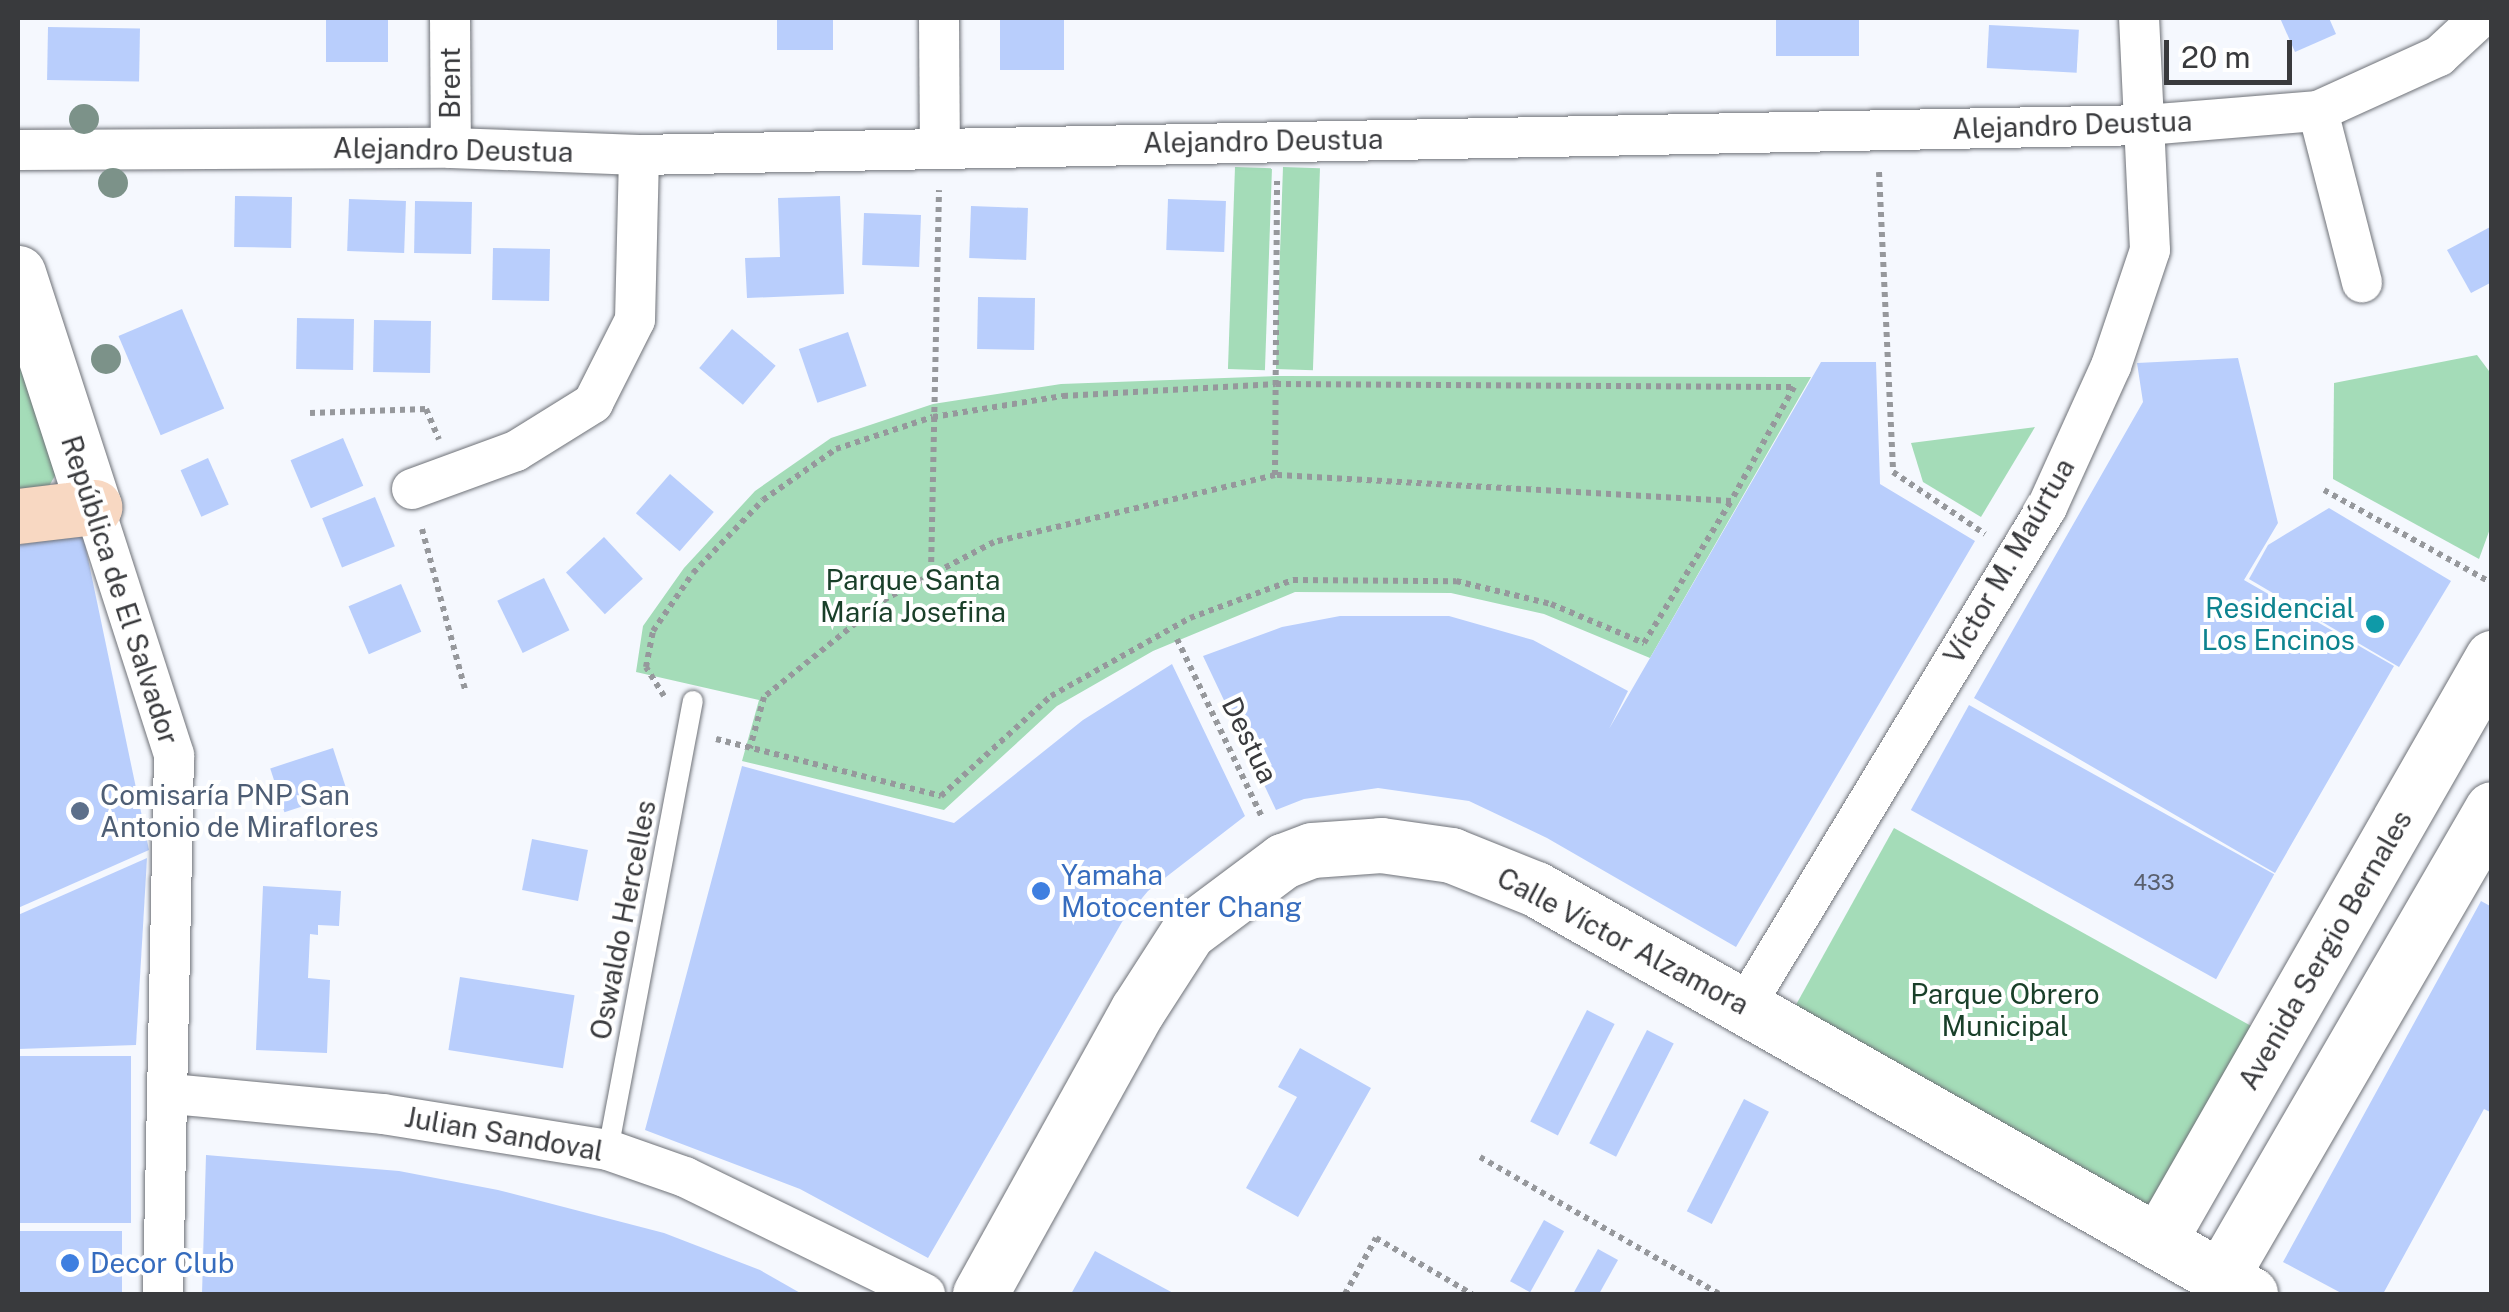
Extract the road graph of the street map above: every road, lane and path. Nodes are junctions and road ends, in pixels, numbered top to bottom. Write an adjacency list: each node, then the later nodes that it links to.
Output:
1 (450, 18): 10 (street, Brent)
2 (938, 18): 9 (street)
3 (2139, 18): 6 (street, Víctor M. Maúrtua)
4 (2480, 18): 5 (street, Alejandro Deustua)
5 (2318, 110): 6 (street, Alejandro Deustua); 14 (street)
6 (2146, 124): 7 (street, Alejandro Deustua); 25 (street, Víctor M. Maúrtua)
7 (1880, 132): 8 (street, Alejandro Deustua); 25 (path)
8 (1277, 140): 9 (street, Alejandro Deustua); 15 (path)
9 (940, 146): 12 (street, Alejandro Deustua); 17 (path)
10 (451, 148): 11 (street, Alejandro Deustua); 12 (street, Alejandro Deustua)
11 (18, 150)
12 (639, 154): 18 (street)
13 (18, 273): 23 (street, República de El Salvador)
14 (2362, 282)
15 (1276, 384): 17 (path); 19 (path); 22 (path)
16 (310, 413): 18 (path)
17 (932, 417): 26 (path); 32 (path)
18 (454, 474): 20 (street)
19 (1275, 475): 22 (path); 26 (path)
20 (412, 489): 30 (path)
21 (2324, 490): 27 (path)
22 (1730, 501): 33 (path)
23 (94, 506): 24 (main road); 37 (street, República de El Salvador)
24 (18, 516)
25 (2016, 553): 36 (street, Víctor M. Maúrtua)
26 (931, 574): 33 (path)
27 (2492, 583)
28 (1177, 639): 35 (path, Destua)
29 (2492, 658): 40 (street, Avenida Sergio Bernales)
30 (465, 690)
31 (692, 701): 32 (lane, Oswaldo Hercelles)
32 (687, 732): 33 (path); 38 (lane, Oswaldo Hercelles)
33 (750, 748)
34 (2492, 809): 41 (street)
35 (1283, 861): 36 (street, Calle Víctor Alzamora); 44 (street, Calle Víctor Alzamora)
36 (1746, 1004): 40 (street, Calle Víctor Alzamora)
37 (172, 1094): 38 (street, Julian Sandoval); 42 (street, República de El Salvador)
38 (608, 1150): 43 (street, Julian Sandoval)
39 (1480, 1157): 47 (path)
40 (2158, 1242): 41 (street, Calle Víctor Alzamora)
41 (2235, 1286)
42 (163, 1294)
43 (926, 1294)
44 (980, 1294)
45 (1345, 1294): 46 (path)
46 (1472, 1294)
47 (1719, 1294)

